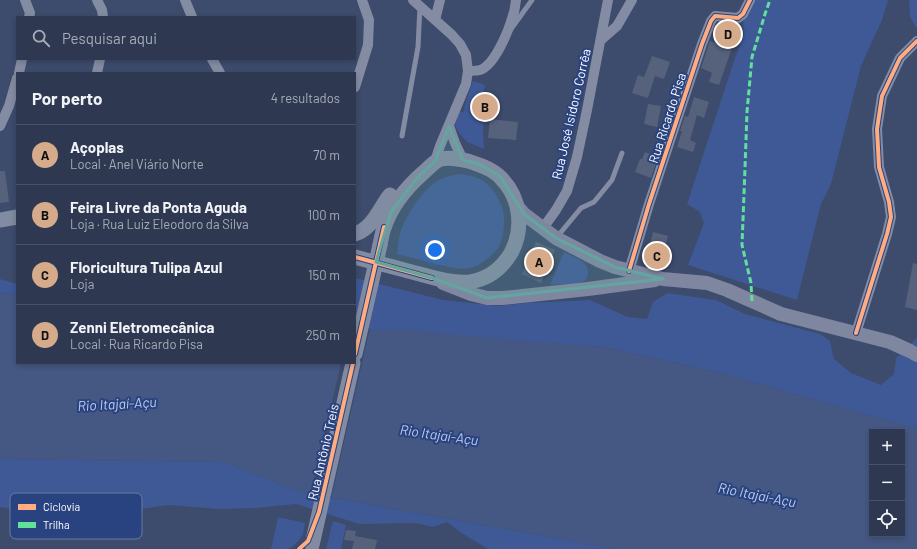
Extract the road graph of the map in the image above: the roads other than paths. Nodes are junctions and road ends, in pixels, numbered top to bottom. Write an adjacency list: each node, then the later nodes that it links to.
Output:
1 (25, 0): 12 (street)
2 (97, 0): 13 (street)
3 (185, 0): 14 (street)
4 (362, 0): 27 (street)
5 (440, 0): 15 (street)
6 (516, 0): 16 (street)
7 (532, 0): 16 (lane)
8 (608, 0): 17 (street, Rua José Isidoro Corrêa)
9 (632, 0): 17 (street)
10 (750, 0): 42 (street, Rua Ricardo Pisa)
11 (417, 3): 15 (street); 30 (lane)
12 (29, 16)
13 (103, 16)
14 (192, 16)
15 (435, 20): 22 (street)
16 (506, 36): 22 (street)
17 (601, 40): 37 (street, Rua José Isidoro Corrêa)
18 (917, 41): 46 (street)
19 (22, 60): 23 (street)
20 (100, 60): 24 (street)
21 (213, 60): 25 (street)
22 (468, 70): 29 (street)
23 (18, 72)
24 (98, 72)
25 (219, 72)
26 (16, 82): 28 (street)
27 (356, 84)
28 (0, 126)
29 (449, 126): 32 (street); 33 (street)
30 (402, 136)
31 (622, 153): 39 (lane)
32 (463, 160): 33 (main road); 34 (main road)
33 (435, 161): 38 (main road); 47 (main road, bridge)
34 (517, 206): 37 (main road); 43 (main road)
35 (16, 217): 36 (main road)
36 (0, 220)
37 (543, 228): 39 (main road)
38 (356, 234)
39 (556, 238): 41 (main road)
40 (356, 257): 43 (main road)
41 (600, 261): 42 (main road); 45 (main road)
42 (629, 271): 44 (main road)
43 (432, 278): 45 (main road)
44 (663, 279): 45 (main road); 46 (main road)
45 (588, 289)
46 (856, 334): 48 (main road)
47 (356, 350)
48 (917, 355)
49 (353, 364): 50 (main road, Rua Antônio Treis)
50 (310, 548)

